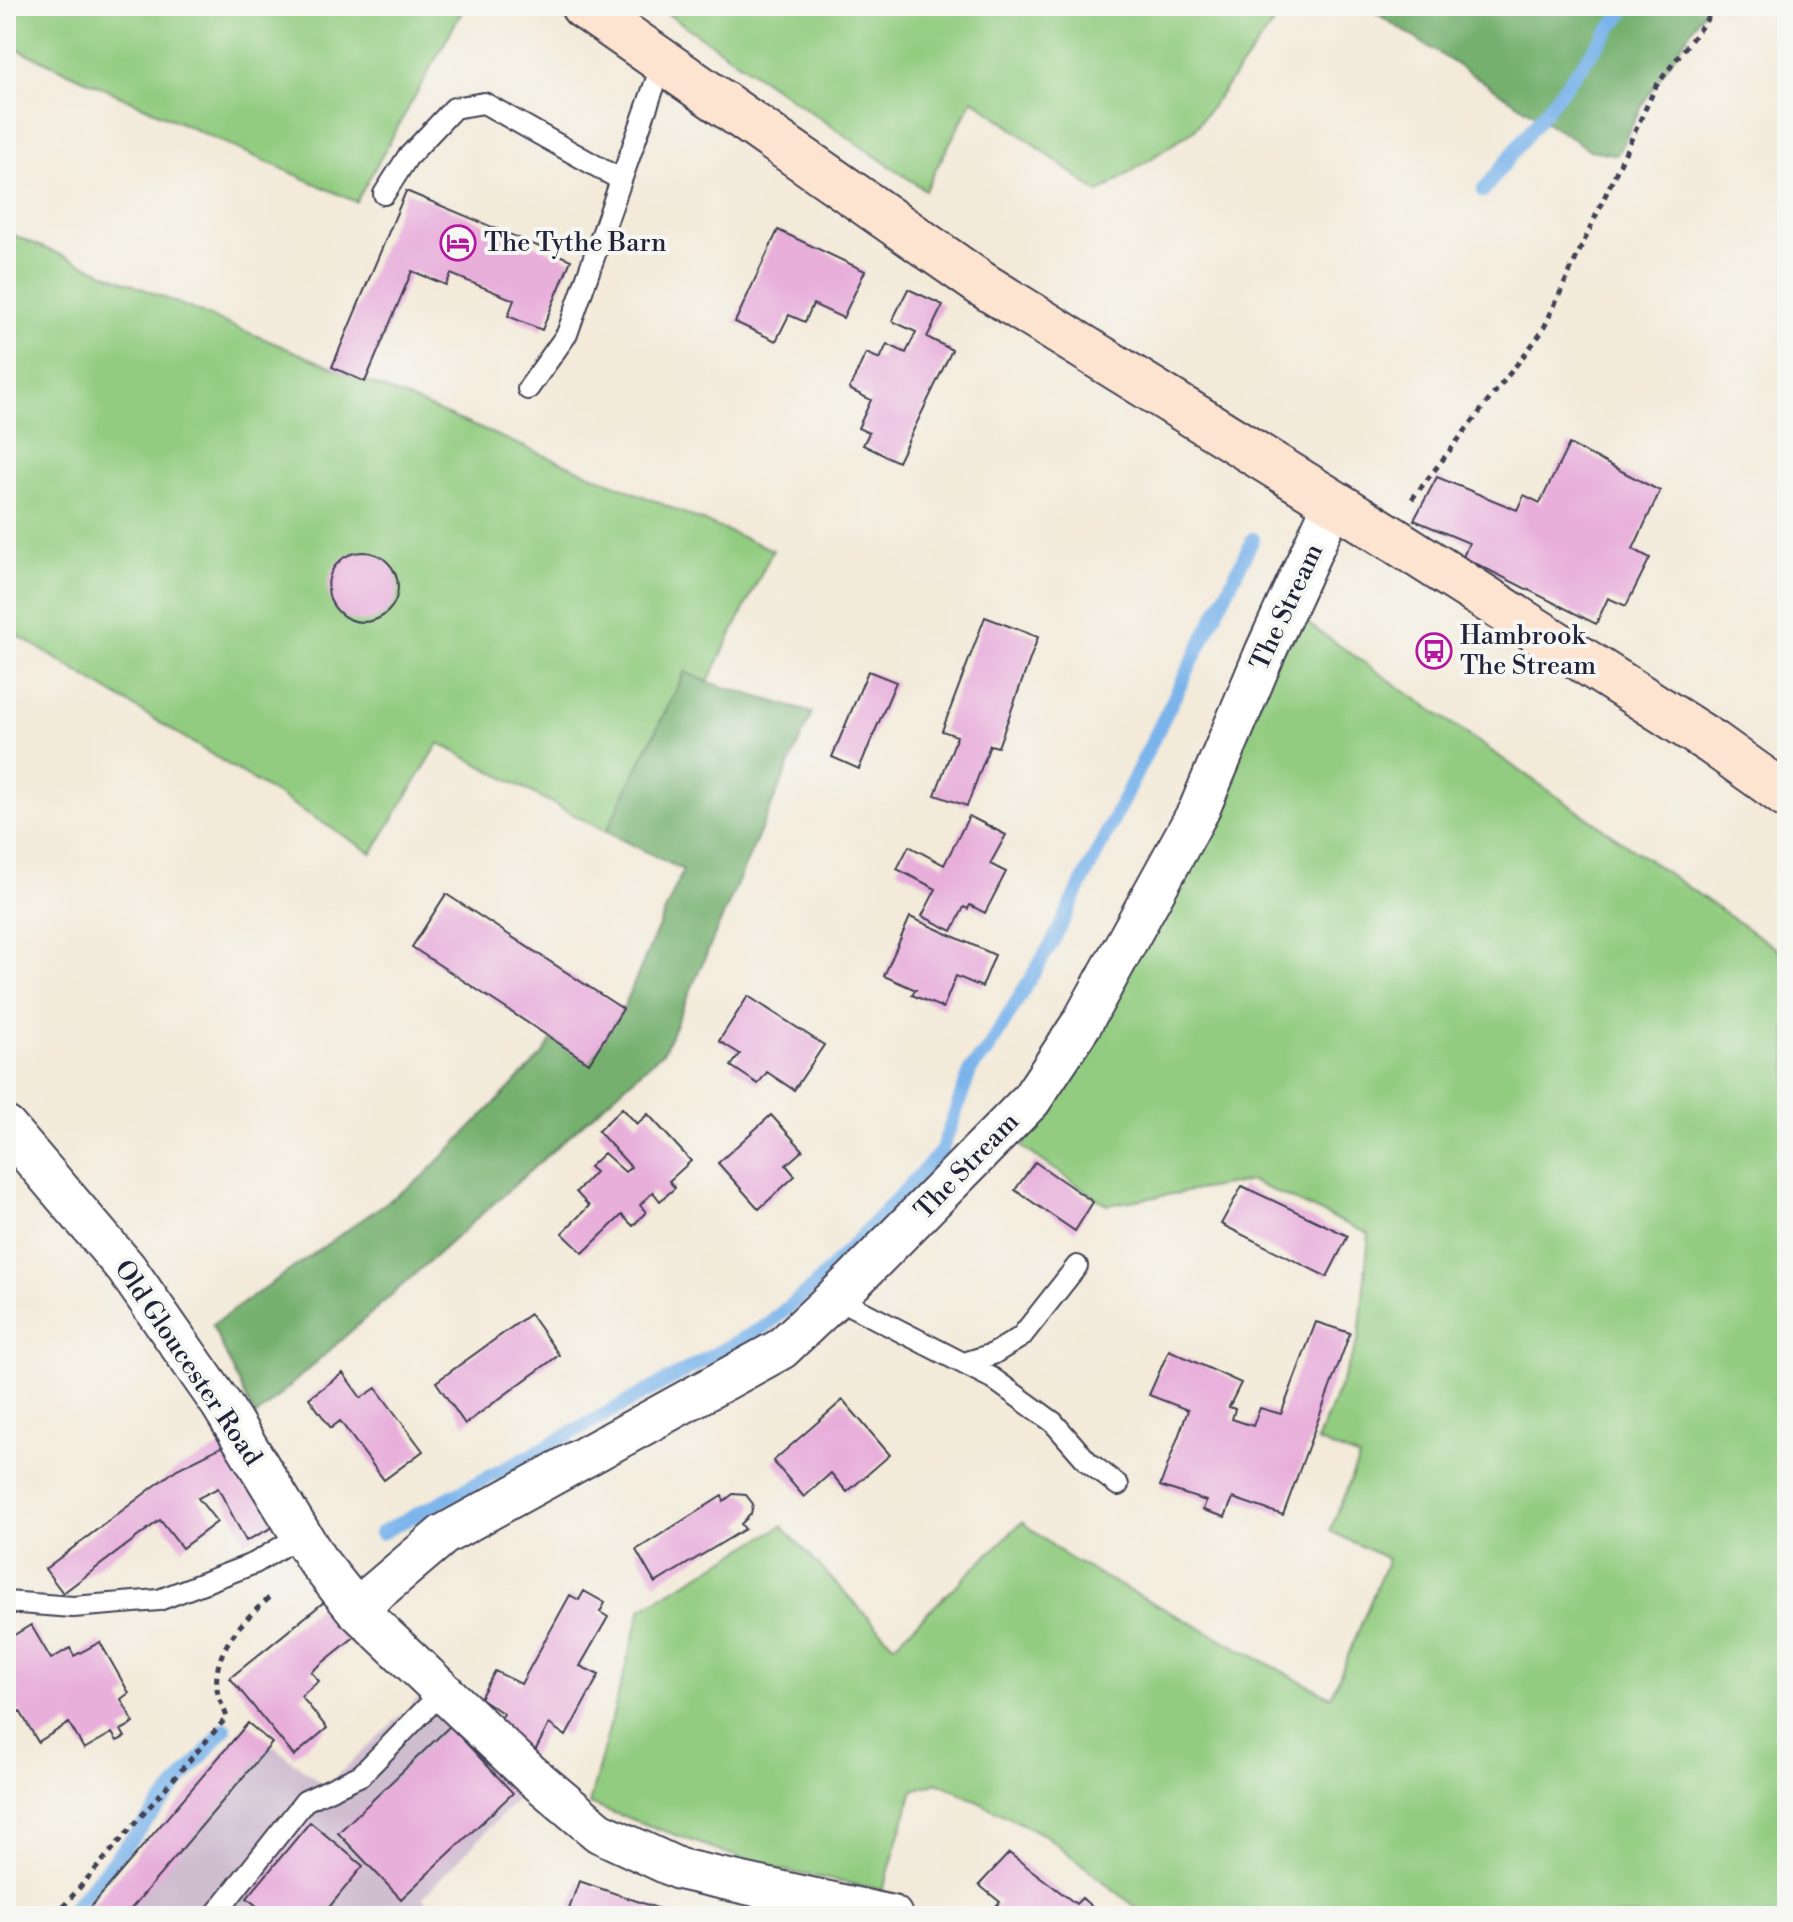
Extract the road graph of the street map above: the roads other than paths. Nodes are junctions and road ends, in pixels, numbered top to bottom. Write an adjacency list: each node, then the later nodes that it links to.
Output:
1 (583, 6): 2 (main road)
2 (663, 61): 3 (lane); 6 (main road)
3 (621, 180): 4 (lane); 5 (lane)
4 (384, 194)
5 (528, 389)
6 (1333, 504): 7 (main road); 10 (street, The Stream)
7 (1787, 796)
8 (6, 1127): 13 (street, Old Gloucester Road)
9 (1077, 1266): 11 (lane)
10 (836, 1298): 11 (lane); 15 (street, The Stream)
11 (964, 1363): 12 (lane)
12 (1118, 1485)
13 (308, 1547): 14 (lane); 15 (street, Old Gloucester Road)
14 (6, 1602)
15 (356, 1609): 16 (street, Old Gloucester Road)
16 (443, 1691): 17 (lane); 18 (street, Old Gloucester Road)
17 (214, 1916)
18 (892, 1916)

